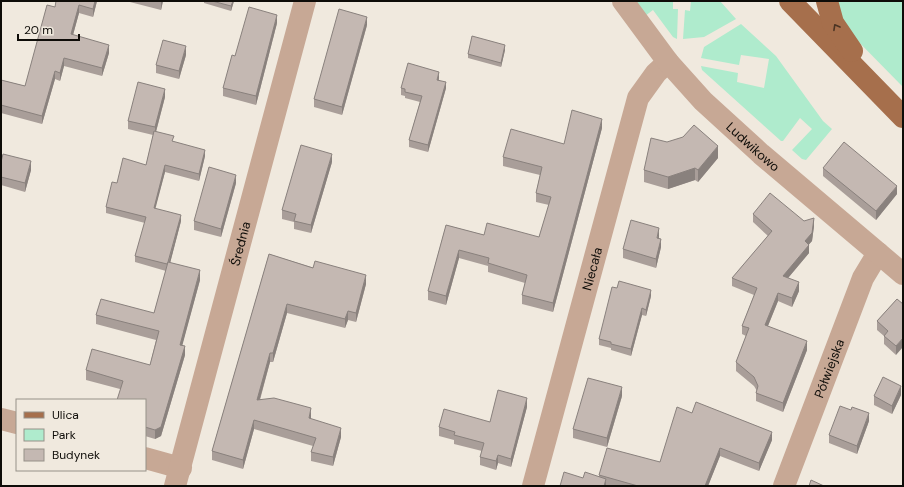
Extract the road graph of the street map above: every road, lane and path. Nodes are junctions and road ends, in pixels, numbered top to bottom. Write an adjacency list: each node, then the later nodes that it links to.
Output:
1 (305, 1): 12 (street, Średnia)
2 (623, 1): 5 (street, Ludwikowo)
3 (790, 1): 6 (main road)
4 (827, 1): 6 (main road, one-way to 4)
5 (668, 62): 7 (street, Ludwikowo); 13 (street, Niecała)
6 (896, 111)
7 (878, 253): 8 (street, Ludwikowo); 14 (street, Półwiejska)
8 (903, 274)
9 (1, 419): 10 (street)
10 (16, 423)
11 (146, 459): 12 (street)
12 (178, 477)
13 (534, 486)
14 (784, 486)

